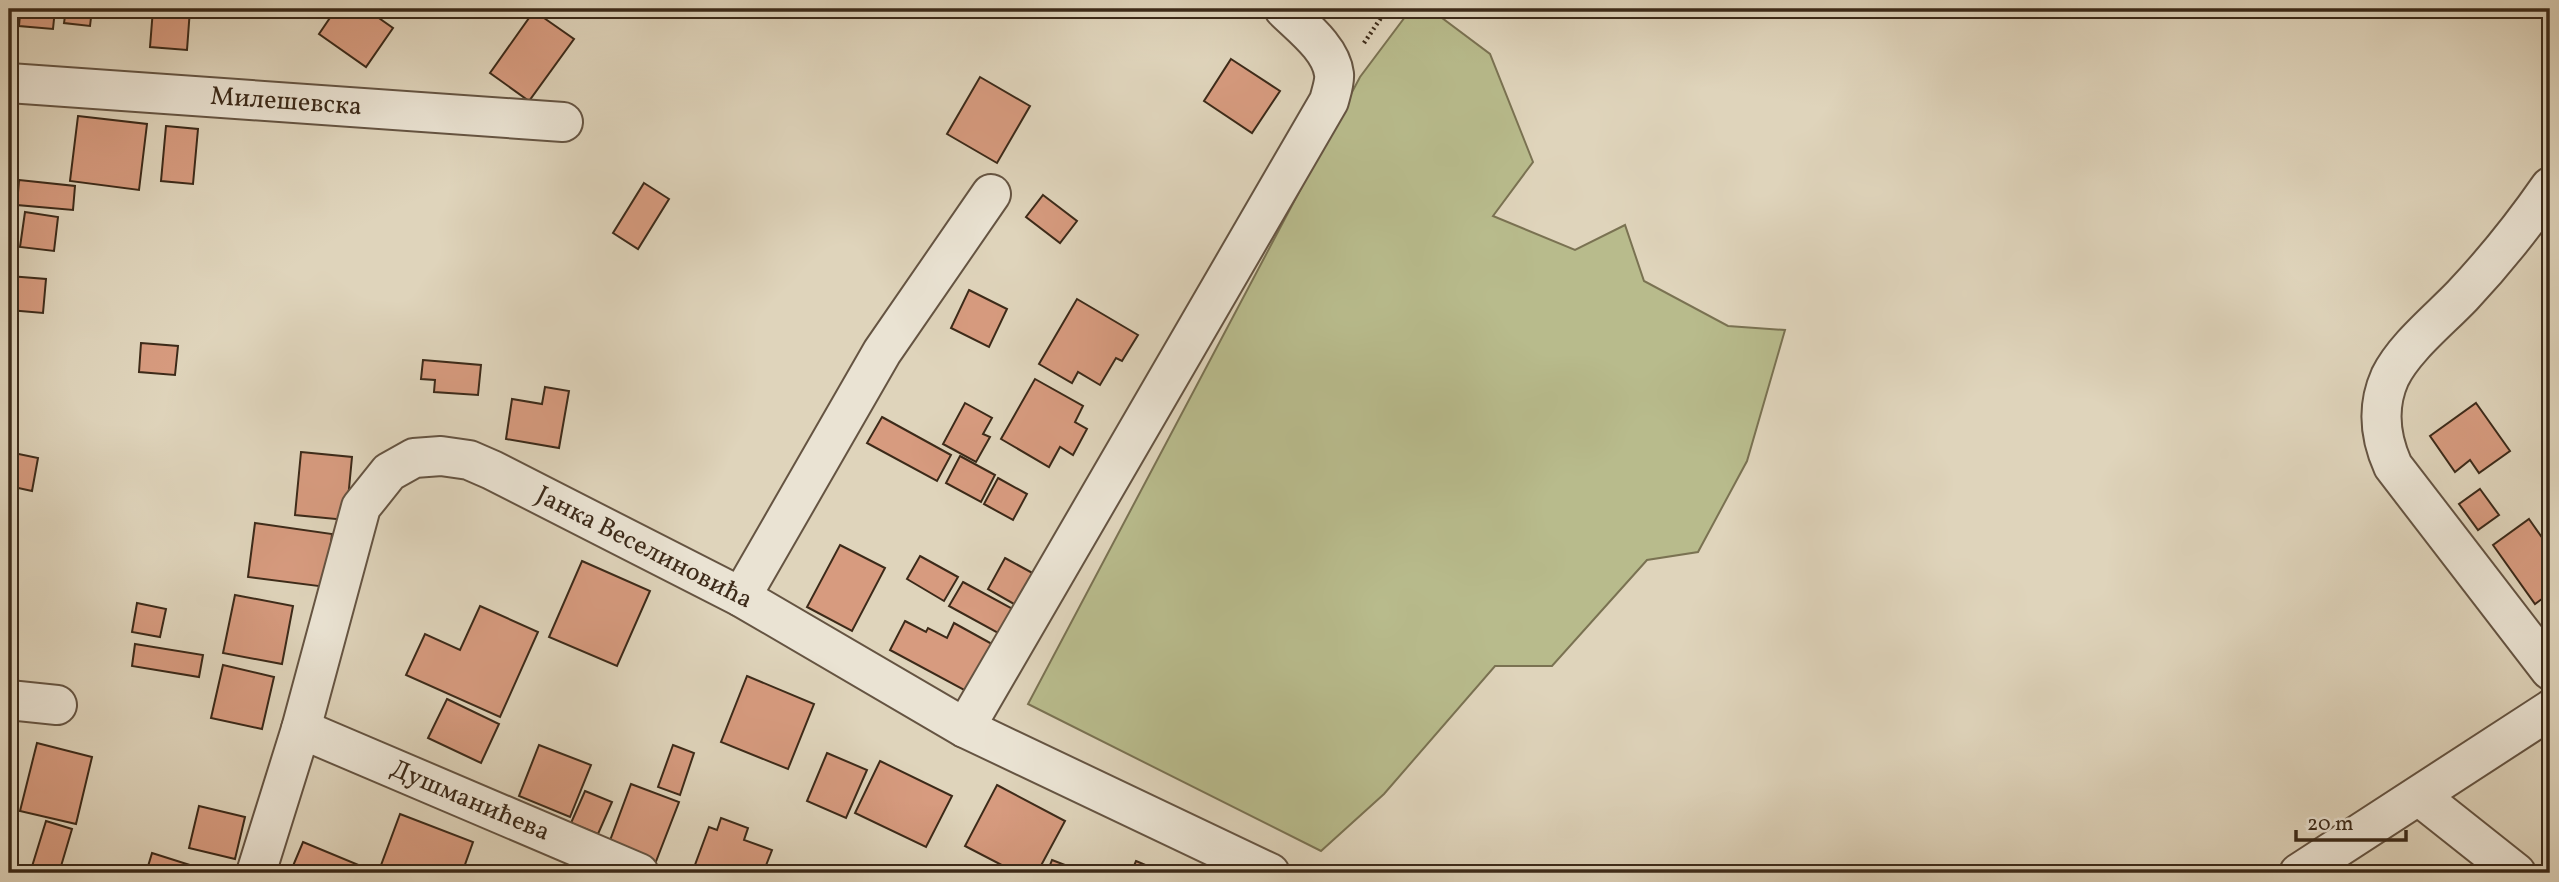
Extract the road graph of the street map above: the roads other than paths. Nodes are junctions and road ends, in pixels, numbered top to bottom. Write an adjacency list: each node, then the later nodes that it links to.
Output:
1 (1284, 9): 11 (street)
2 (9, 83): 3 (street, Милешевска)
3 (563, 122)
4 (2550, 187): 7 (street)
5 (991, 194): 6 (street)
6 (741, 597): 11 (street, Јанка Веселиновића); 12 (street, Јанка Веселиновића)
7 (2550, 670)
8 (9, 700): 9 (street)
9 (57, 705)
10 (2550, 710): 13 (street)
11 (965, 728): 16 (street, Јанка Веселиновића)
12 (301, 729): 14 (street, Јанка Веселиновића); 15 (street, Душманићева)
13 (2419, 796): 17 (street); 18 (street)
14 (256, 873)
15 (639, 873)
16 (1270, 873)
17 (2299, 873)
18 (2515, 873)

